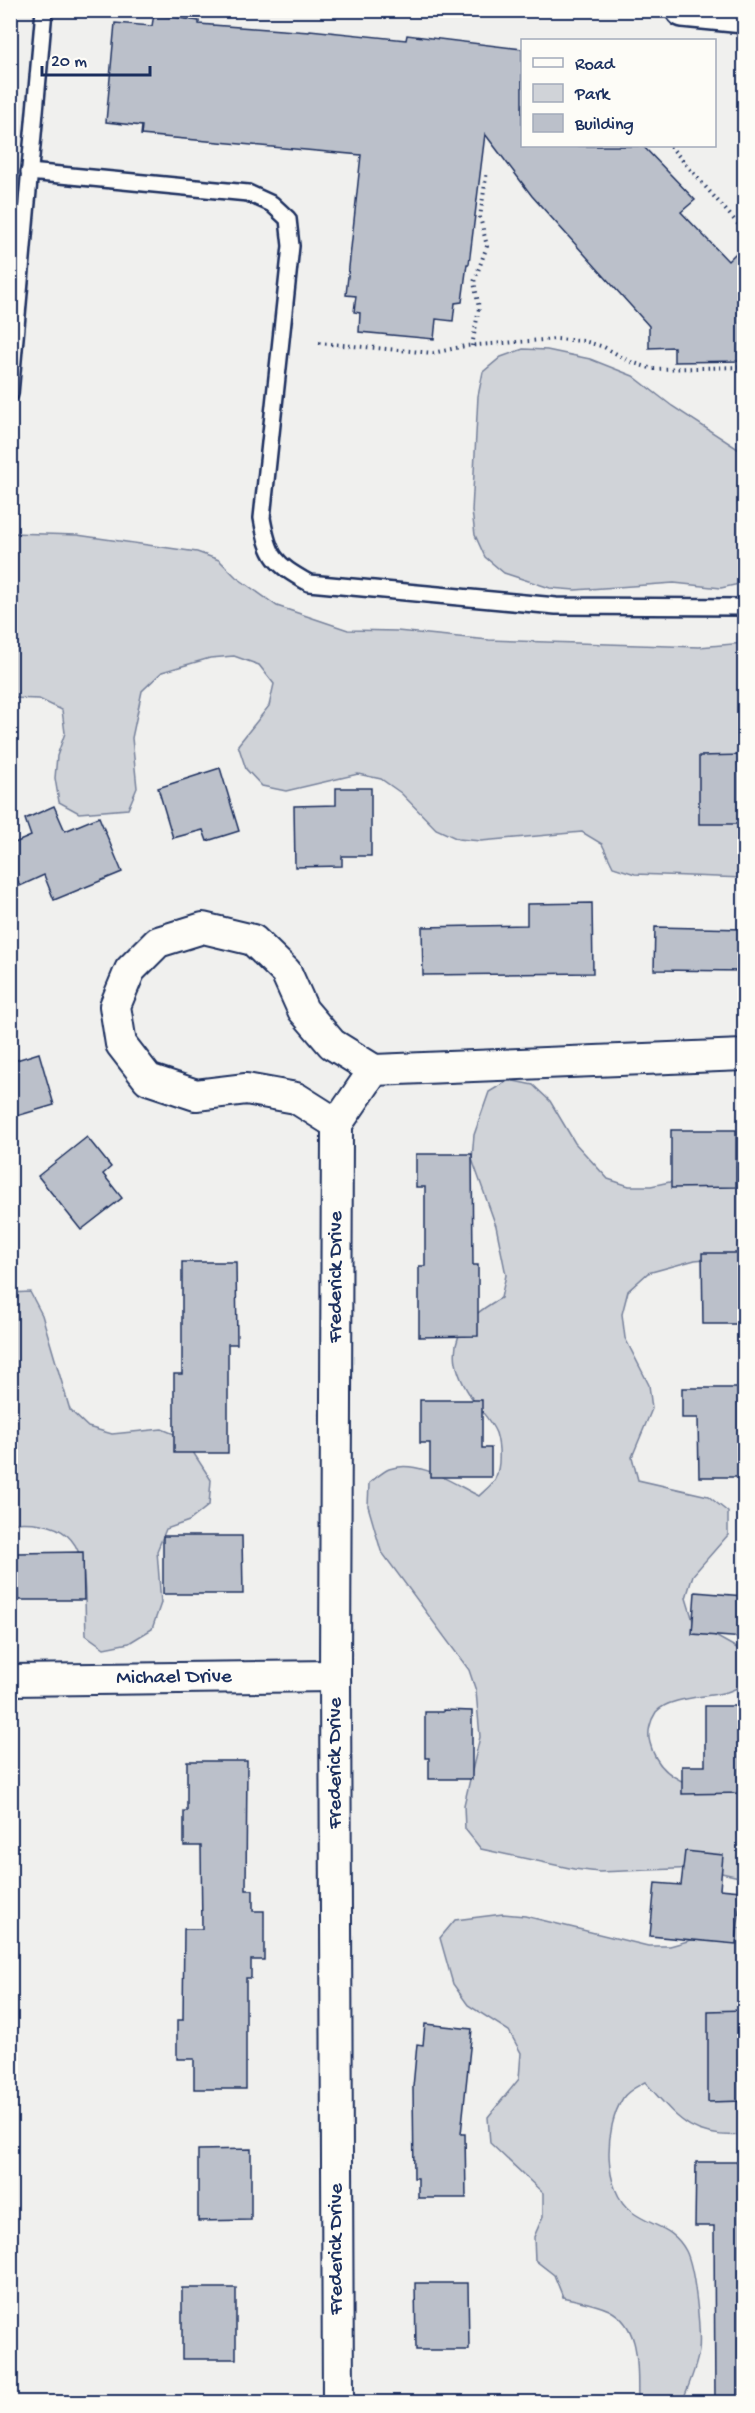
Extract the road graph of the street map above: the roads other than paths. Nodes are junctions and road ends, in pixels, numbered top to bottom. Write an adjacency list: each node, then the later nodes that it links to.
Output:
1 (44, 10): 4 (lane)
2 (683, 10): 3 (street)
3 (744, 16)
4 (29, 172): 5 (lane); 6 (lane)
5 (10, 394)
6 (744, 607)
7 (744, 1055): 8 (street)
8 (374, 1070): 9 (street); 9 (street)
9 (337, 1124): 10 (street, Frederick Drive)
10 (335, 1676): 11 (street, Michael Drive); 12 (street, Frederick Drive)
11 (10, 1680)
12 (338, 2403)

